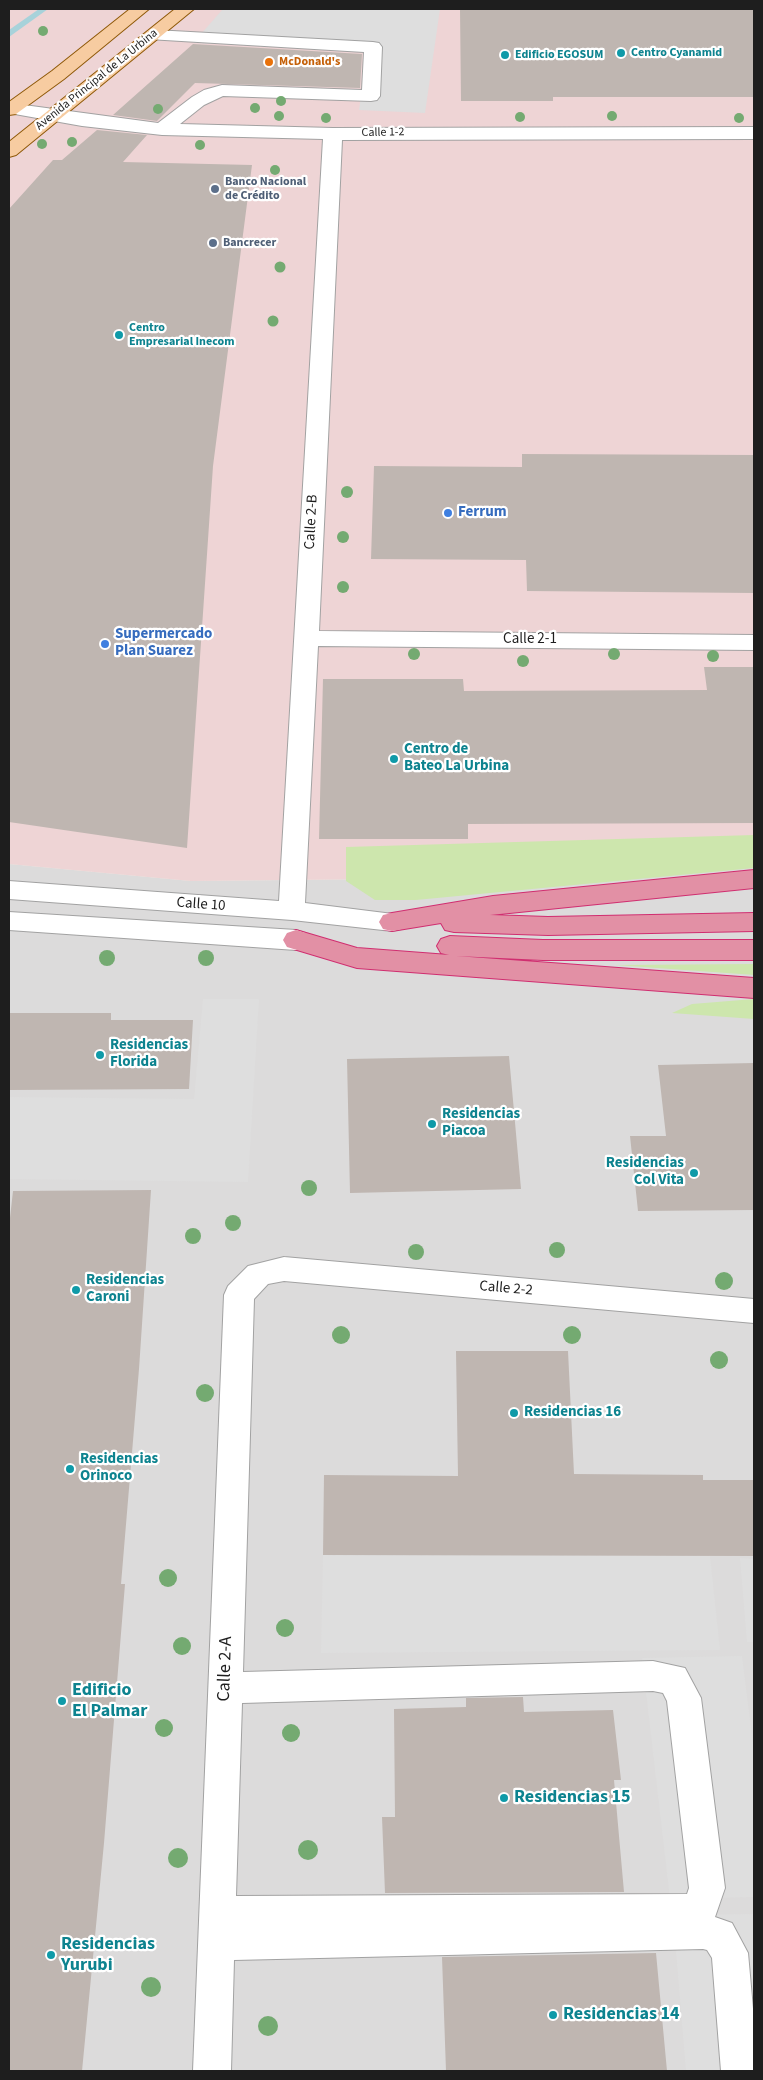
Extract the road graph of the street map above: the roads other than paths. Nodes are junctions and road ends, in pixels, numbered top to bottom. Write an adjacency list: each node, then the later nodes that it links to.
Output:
1 (140, 9): 4 (main road, Avenida Principal de La Urbina)
2 (185, 9): 3 (main road, Avenida Principal de La Urbina)
3 (154, 35): 5 (main road, Avenida Principal de La Urbina); 6 (street)
4 (11, 109): 5 (street, Calle 1-2)
5 (54, 115): 6 (street, Calle 1-2); 9 (main road, Avenida Principal de La Urbina)
6 (162, 129): 8 (street, Calle 1-2)
7 (754, 133): 8 (street, Calle 1-2)
8 (333, 134): 10 (street, Calle 2-B)
9 (9, 151)
10 (306, 638): 11 (street, Calle 2-1); 14 (street, Calle 2-B)
11 (754, 642)
12 (754, 879): 16 (highway)
13 (9, 890): 14 (street, Calle 10)
14 (292, 911): 16 (street, Calle 10)
15 (9, 920): 18 (street, Calle 10)
16 (392, 922): 17 (highway)
17 (754, 922)
18 (296, 940): 19 (highway); 20 (highway)
19 (754, 950)
20 (754, 988)
21 (259, 1274): 22 (street, Calle 2-2); 23 (street, Calle 2-A)
22 (754, 1311)
23 (226, 1688): 24 (street, Calle 2-A); 24 (street)
24 (217, 1929): 25 (street, Calle 2-A); 26 (street)
25 (212, 2071)
26 (740, 2071)

